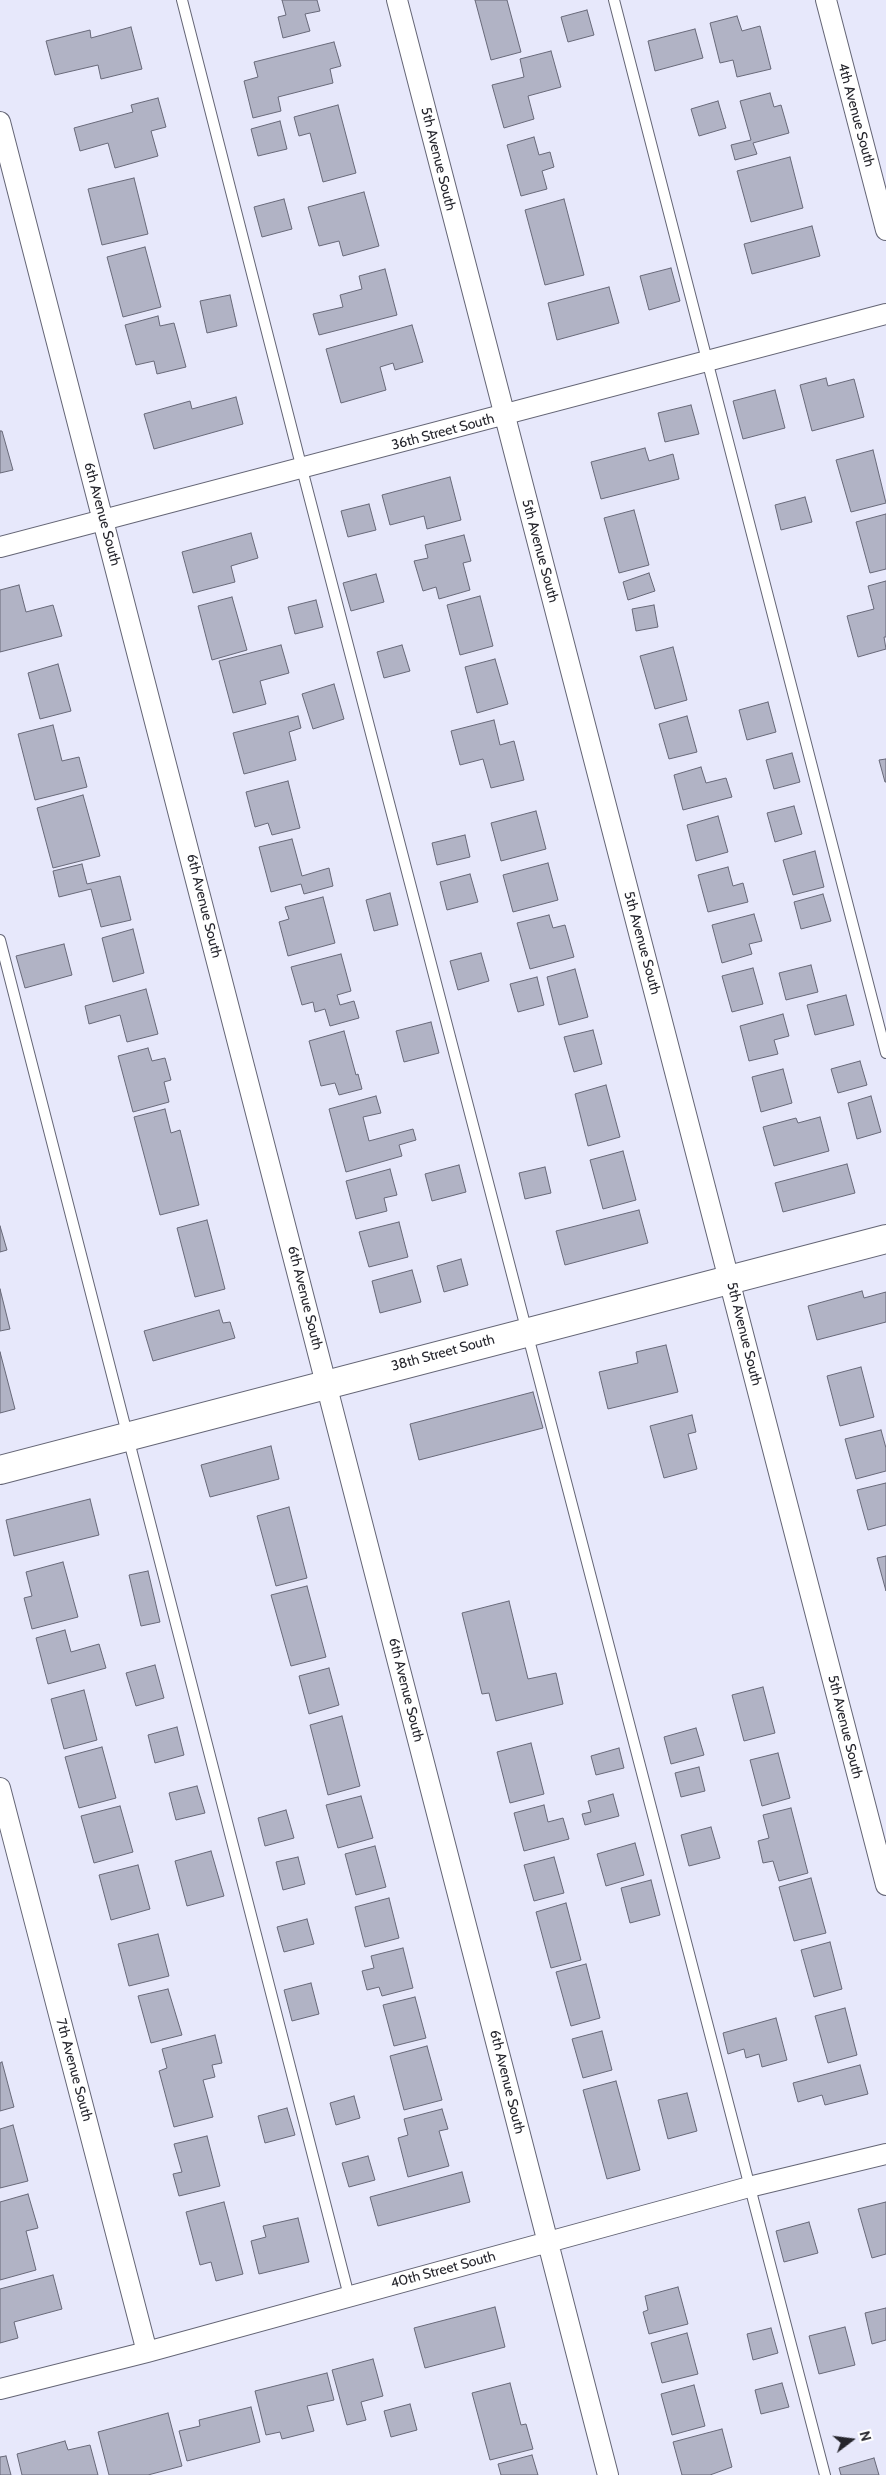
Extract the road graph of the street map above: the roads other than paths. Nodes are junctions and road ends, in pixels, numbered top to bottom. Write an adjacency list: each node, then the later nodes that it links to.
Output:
1 (182, 0): 10 (lane)
2 (397, 0): 9 (street, 5th Avenue South)
3 (614, 0): 8 (lane)
4 (826, 0): 6 (street, 4th Avenue South)
5 (0, 122): 11 (street, 6th Avenue South)
6 (886, 230)
7 (886, 314): 8 (street, 36th Street South)
8 (706, 361): 9 (street, 36th Street South); 14 (lane)
9 (504, 416): 10 (street, 36th Street South); 16 (street, 5th Avenue South)
10 (302, 469): 11 (street, 36th Street South); 17 (lane)
11 (104, 521): 12 (street, 36th Street South); 18 (street, 6th Avenue South)
12 (0, 547)
13 (0, 940): 19 (lane)
14 (886, 1053)
15 (886, 1239): 16 (main road, 38th Street South)
16 (730, 1280): 17 (main road, 38th Street South); 22 (street, 5th Avenue South)
17 (526, 1332): 18 (main road, 38th Street South); 24 (lane)
18 (327, 1384): 19 (main road, 38th Street South); 25 (street, 6th Avenue South)
19 (128, 1436): 20 (main road, 38th Street South); 26 (lane)
20 (0, 1470)
21 (0, 1788): 27 (street, 7th Avenue South)
22 (886, 1885)
23 (886, 2154): 24 (street, 40th Street South)
24 (749, 2187): 25 (street, 40th Street South); 30 (lane)
25 (548, 2241): 26 (street, 40th Street South); 29 (street, 6th Avenue South)
26 (349, 2296): 27 (street, 40th Street South)
27 (147, 2352): 28 (street, 40th Street South)
28 (0, 2389)
29 (608, 2475)
30 (824, 2475)

